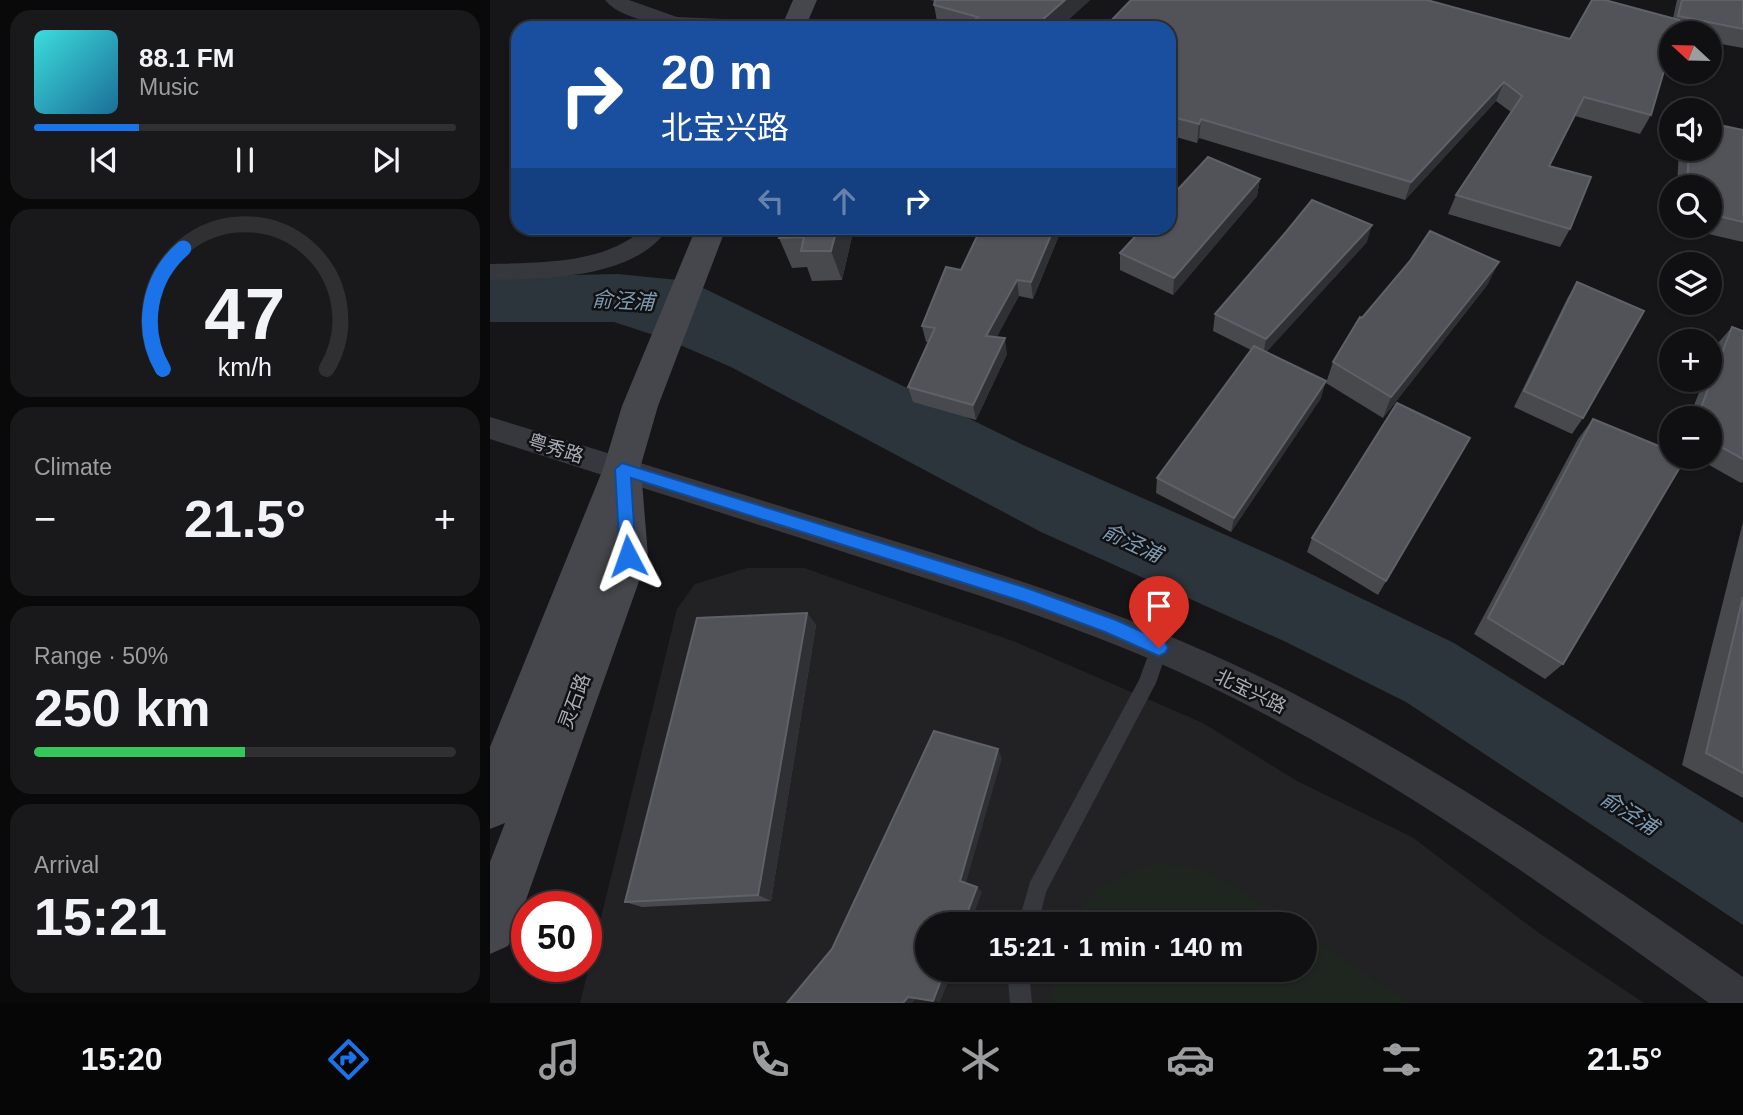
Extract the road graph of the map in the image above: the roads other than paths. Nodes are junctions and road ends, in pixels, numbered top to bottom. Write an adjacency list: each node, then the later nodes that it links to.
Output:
1 (614, 0): 3 (street)
2 (805, 0): 4 (main road)
3 (669, 21)
4 (796, 21)
5 (653, 235): 7 (street)
6 (708, 235): 9 (main road, 灵石路)
7 (490, 272)
8 (490, 428): 9 (street, 粤秀路)
9 (622, 469): 10 (street, 北宝兴路); 11 (main road, 灵石路); 13 (main road, 灵石路)
10 (1159, 648): 12 (lane); 15 (street, 北宝兴路)
11 (490, 805)
12 (1031, 912)
13 (490, 928)
14 (1019, 982): 16 (lane)
15 (1743, 1002)
16 (1021, 1003)

